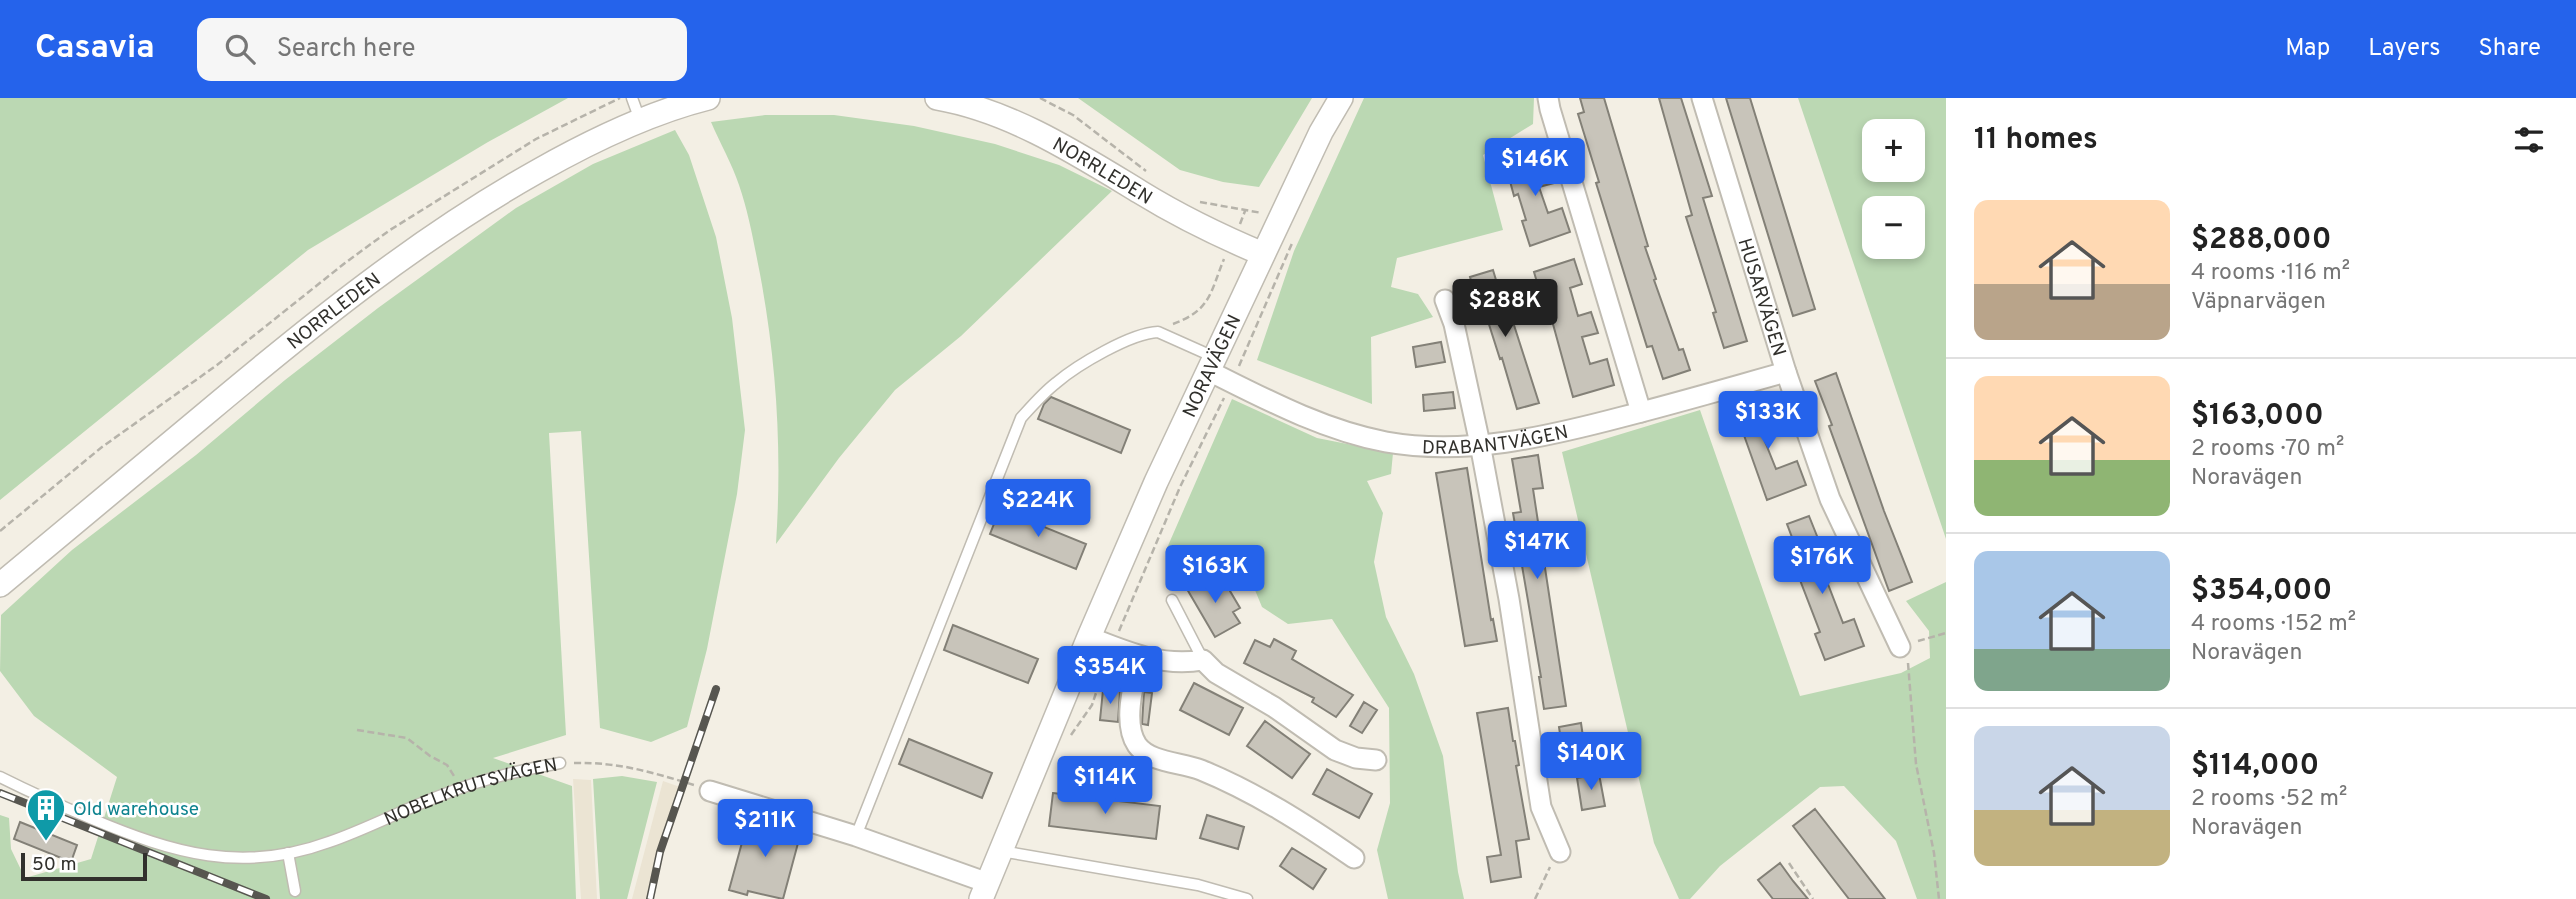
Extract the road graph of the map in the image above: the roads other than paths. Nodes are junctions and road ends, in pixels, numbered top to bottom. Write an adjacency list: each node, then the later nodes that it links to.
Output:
1 (632, 98): 7 (lane)
2 (708, 98): 7 (street, NORRLEDEN)
3 (937, 98): 8 (street, NORRLEDEN)
4 (1341, 98): 8 (street, NORAVÄGEN)
5 (1548, 98): 12 (street)
6 (1702, 98): 11 (street, HUSARVÄGEN)
7 (640, 121): 14 (street, NORRLEDEN)
8 (1263, 254): 10 (street, NORAVÄGEN)
9 (1445, 300): 13 (street)
10 (1212, 364): 13 (street, DRABANTVÄGEN); 16 (street, NORAVÄGEN); 24 (lane)
11 (1786, 372): 12 (street, DRABANTVÄGEN); 17 (street, HUSARVÄGEN)
12 (1641, 412): 13 (street, DRABANTVÄGEN)
13 (1480, 444): 26 (street)
14 (0, 585)
15 (1172, 600): 19 (lane)
16 (1089, 637): 18 (street); 25 (street, NORAVÄGEN)
17 (1900, 647)
18 (1140, 657): 19 (street); 28 (street)
19 (1203, 660): 20 (street)
20 (1376, 760)
21 (560, 764): 27 (lane, NOBELKRUTSVÄGEN)
22 (0, 777): 27 (lane, NOBELKRUTSVÄGEN)
23 (710, 791): 24 (street)
24 (856, 836): 30 (street)
25 (1001, 851): 30 (street, NORAVÄGEN); 31 (lane)
26 (1560, 852)
27 (288, 853): 29 (lane)
28 (1354, 858)
29 (295, 891)
30 (984, 891)
31 (1247, 899)

